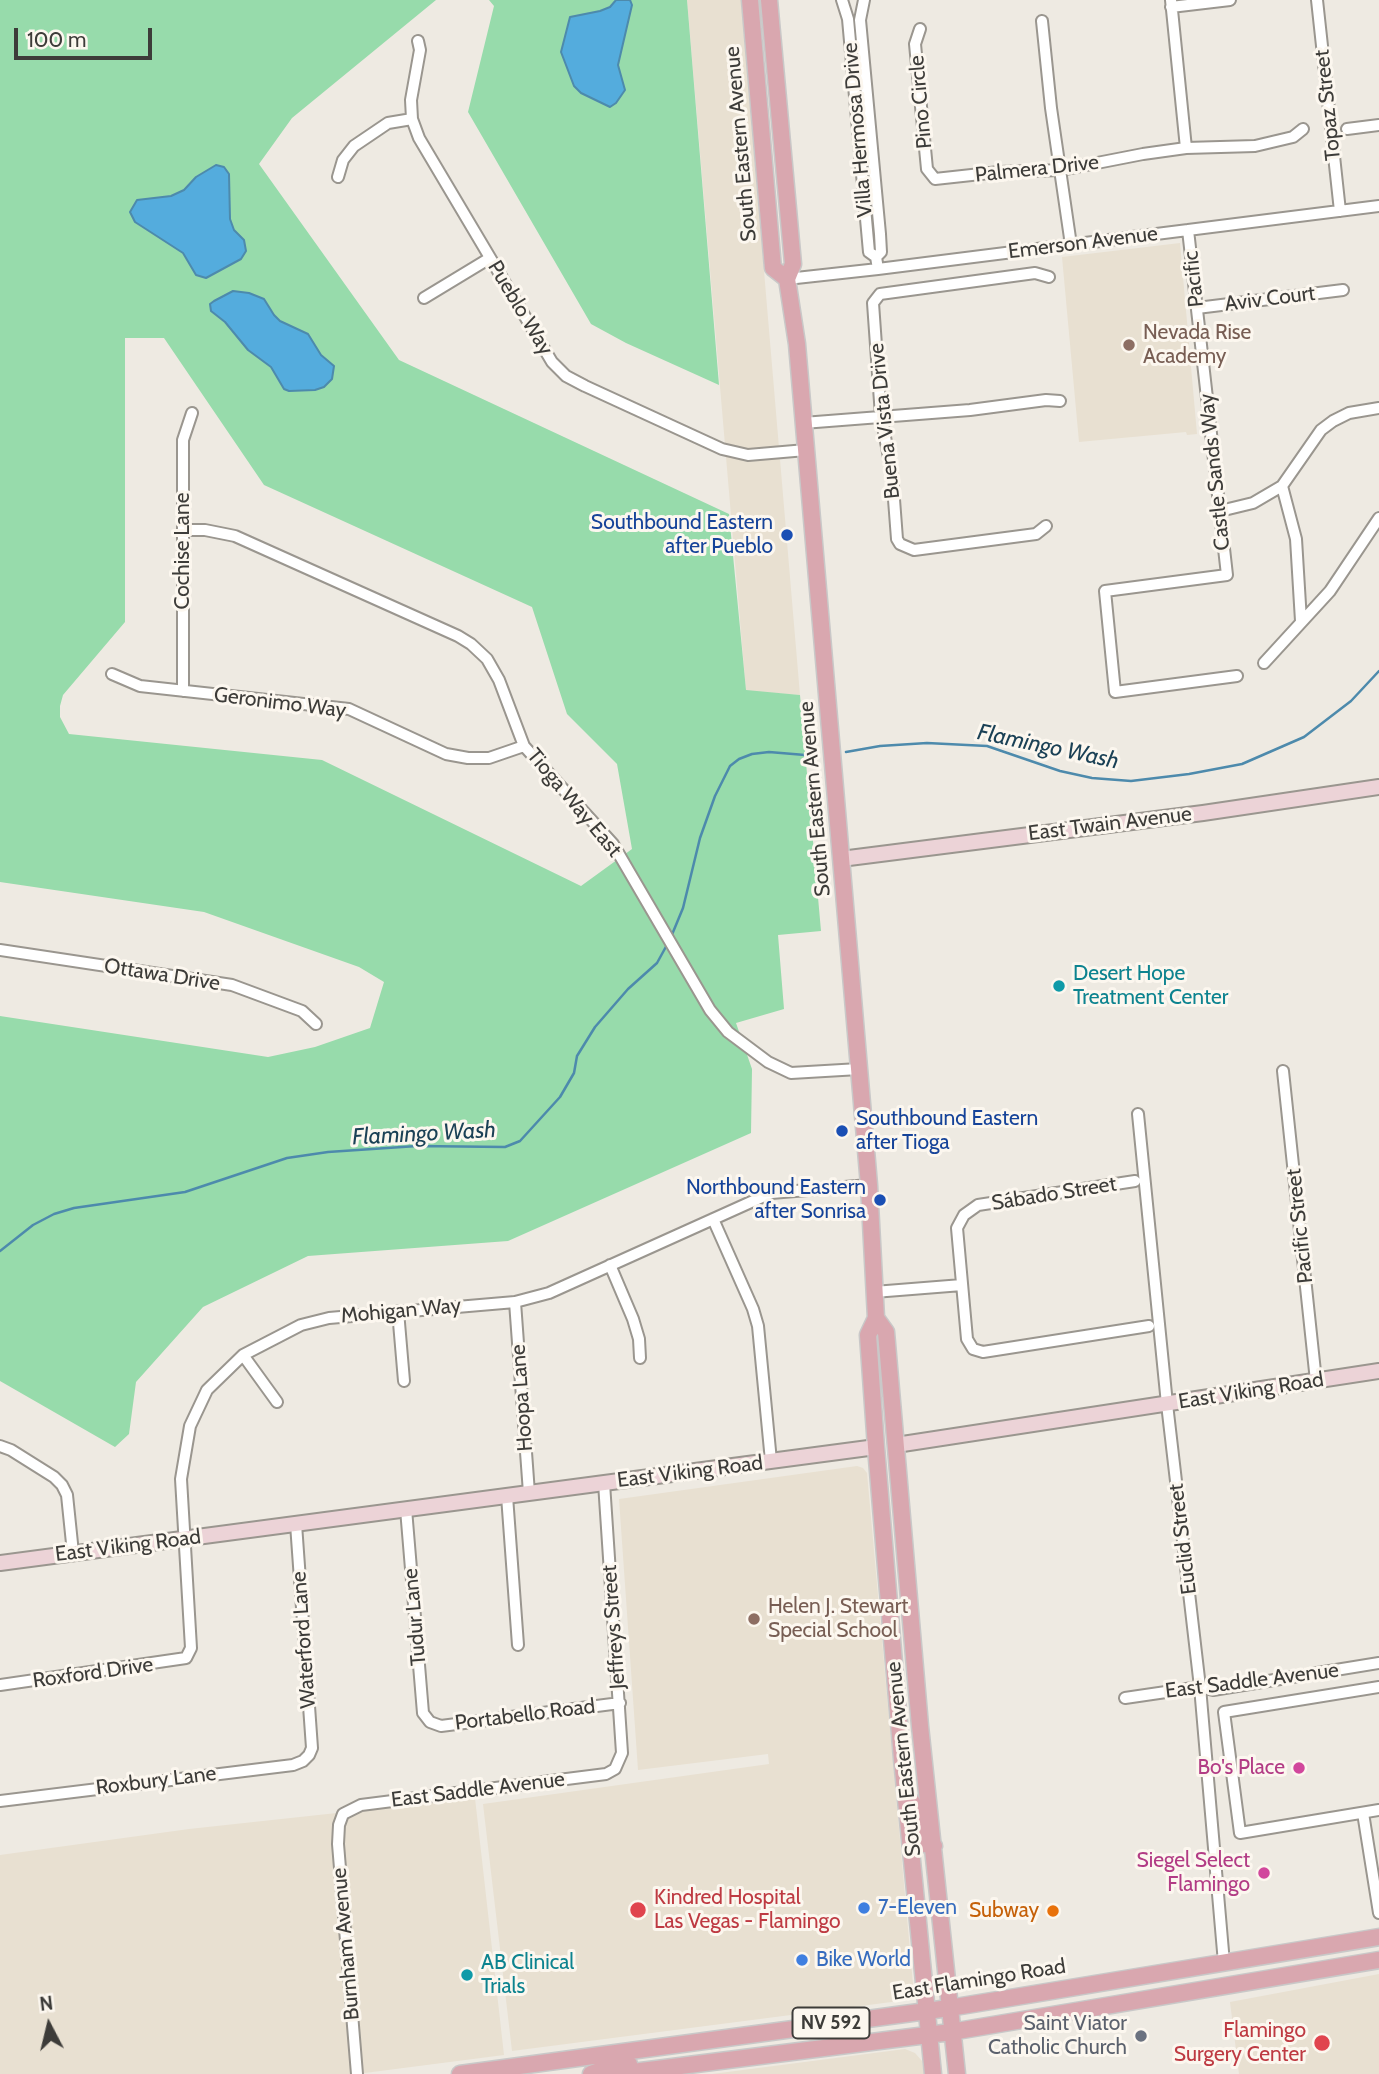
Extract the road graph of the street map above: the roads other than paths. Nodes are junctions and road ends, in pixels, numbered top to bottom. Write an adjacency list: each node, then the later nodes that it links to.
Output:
1 (750, 0): 26 (main road, South Eastern Avenue)
2 (769, 0): 26 (main road, South Eastern Avenue)
3 (842, 0): 24 (street, Villa Hermosa Drive)
4 (863, 0): 24 (street, Villa Hermosa Drive)
5 (1230, 0): 7 (street)
6 (1317, 0): 20 (street, Topaz Street)
7 (1171, 4): 15 (street)
8 (1042, 21): 16 (street)
9 (920, 29): 17 (street, Pino Circle)
10 (418, 41): 11 (street, Pueblo Way)
11 (412, 119): 18 (street); 23 (street, Pueblo Way)
12 (1379, 125): 14 (street)
13 (1303, 129): 15 (street, Palmera Drive)
14 (1347, 129)
15 (1186, 148): 16 (street, Palmera Drive)
16 (1061, 170): 17 (street, Palmera Drive); 22 (street)
17 (930, 175)
18 (338, 177)
19 (1379, 206): 20 (street, Emerson Avenue)
20 (1340, 211): 21 (street, Emerson Avenue)
21 (1188, 230): 22 (street, Emerson Avenue); 29 (street, Pacific)
22 (1071, 244): 24 (street, Emerson Avenue)
23 (490, 258): 28 (street); 36 (street, Pueblo Way)
24 (877, 263): 26 (street, Emerson Avenue)
25 (1049, 277): 34 (street, Buena Vista Drive)
26 (787, 278): 35 (main road, South Eastern Avenue)
27 (1343, 290): 29 (street, Aviv Court)
28 (424, 298)
29 (1197, 308): 30 (street, Pacific)
30 (1204, 369): 38 (street, Castle Sands Way)
31 (1060, 401): 34 (street)
32 (1379, 408): 37 (street)
33 (192, 413): 41 (street, Cochise Lane)
34 (881, 415): 35 (street); 40 (street, Buena Vista Drive)
35 (803, 423): 36 (main road, South Eastern Avenue)
36 (806, 450): 49 (main road, South Eastern Avenue)
37 (1282, 486): 38 (street); 42 (street)
38 (1220, 511): 45 (street, Castle Sands Way)
39 (1379, 518): 42 (street)
40 (1046, 526)
41 (183, 530): 46 (street, Cochise Lane); 47 (street, Tioga Way East)
42 (1301, 621): 43 (street)
43 (1264, 663)
44 (112, 674): 46 (street, Geronimo Way)
45 (1237, 676)
46 (183, 691): 47 (street, Geronimo Way)
47 (524, 746): 52 (street, Tioga Way East)
48 (1379, 787): 49 (street, East Twain Avenue)
49 (841, 859): 52 (main road, South Eastern Avenue)
50 (0, 950): 51 (street, Ottawa Drive)
51 (316, 1024)
52 (859, 1069): 56 (main road, South Eastern Avenue)
53 (1283, 1071): 69 (street, Pacific Street)
54 (1138, 1114): 71 (street, Euclid Street)
55 (1135, 1181): 59 (street, Sábado Street)
56 (869, 1185): 57 (street, Mohigan Way); 60 (main road, South Eastern Avenue)
57 (713, 1219): 58 (street, Mohigan Way); 75 (street)
58 (610, 1265): 61 (street, Mohigan Way); 66 (street)
59 (962, 1285): 60 (street); 64 (street, Sábado Street)
60 (874, 1292): 63 (main road, South Eastern Avenue)
61 (515, 1302): 62 (street, Mohigan Way); 77 (street, Hoopa Lane)
62 (398, 1311): 65 (street, Mohigan Way); 68 (street)
63 (876, 1318): 72 (main road, South Eastern Avenue); 74 (main road, South Eastern Avenue)
64 (1149, 1326)
65 (243, 1355): 70 (street); 81 (street, Mohigan Way)
66 (640, 1358)
67 (1379, 1371): 69 (street, East Viking Road)
68 (404, 1381)
69 (1316, 1381): 71 (street, East Viking Road)
70 (277, 1402)
71 (1167, 1404): 72 (street, East Viking Road); 88 (street, Euclid Street)
72 (896, 1444): 74 (street, East Viking Road); 101 (main road, South Eastern Avenue)
73 (0, 1447): 82 (street)
74 (876, 1447): 75 (street, East Viking Road); 94 (main road, South Eastern Avenue)
75 (771, 1461): 76 (street, East Viking Road)
76 (604, 1483): 77 (street, East Viking Road); 91 (street, Jeffreys Street)
77 (529, 1493): 78 (street, East Viking Road)
78 (507, 1496): 79 (street, East Viking Road); 84 (street)
79 (406, 1509): 80 (street, East Viking Road); 92 (street, Tudur Lane)
80 (296, 1524): 81 (street, East Viking Road); 93 (street, Waterford Lane)
81 (186, 1538): 82 (street, East Viking Road); 85 (street, Mohigan Way)
82 (73, 1553): 83 (street, East Viking Road)
83 (0, 1563)
84 (518, 1645)
85 (186, 1658): 87 (street, Roxford Drive)
86 (1379, 1663): 88 (street, East Saddle Avenue)
87 (0, 1685)
88 (1200, 1686): 90 (street, East Saddle Avenue); 107 (street, Euclid Street)
89 (1379, 1687): 99 (street)
90 (1125, 1698)
91 (620, 1703): 92 (street, Portabello Road); 95 (street, Jeffreys Street)
92 (430, 1722)
93 (309, 1755): 97 (street, Roxbury Lane)
94 (902, 1759): 96 (main road, South Eastern Avenue); 101 (main road)
95 (615, 1769): 100 (street, East Saddle Avenue)
96 (905, 1787): 102 (main road); 111 (main road, South Eastern Avenue)
97 (0, 1801)
98 (1379, 1810): 99 (street)
99 (1363, 1813): 103 (street)
100 (343, 1814): 117 (street, Burnham Avenue)
101 (932, 1823): 102 (main road, South Eastern Avenue)
102 (934, 1846): 110 (main road, South Eastern Avenue)
103 (1379, 1913)
104 (1379, 1937): 105 (main road, East Flamingo Road / NV 592)
105 (1311, 1949): 107 (main road, East Flamingo Road / NV 592); 108 (main road)
106 (1379, 1960): 108 (main road, NV 592)
107 (1224, 1963): 109 (main road); 110 (main road, East Flamingo Road / NV 592)
108 (1212, 1987): 109 (main road, NV 592)
109 (1125, 2003): 112 (main road, NV 592)
110 (948, 2008): 111 (main road, East Flamingo Road / NV 592); 112 (main road, South Eastern Avenue)
111 (926, 2010): 113 (main road, South Eastern Avenue); 114 (main road, East Flamingo Road / NV 592)
112 (951, 2032): 113 (main road, NV 592); 122 (main road, South Eastern Avenue)
113 (929, 2035): 116 (main road, NV 592); 121 (main road, South Eastern Avenue)
114 (706, 2042): 115 (main road, East Flamingo Road / NV 592); 116 (main road)
115 (648, 2049): 118 (main road, East Flamingo Road / NV 592); 119 (main road)
116 (651, 2072): 120 (main road, NV 592)
117 (357, 2074)
118 (460, 2074)
119 (591, 2074)
120 (617, 2074)
121 (933, 2074)
122 (957, 2074)

